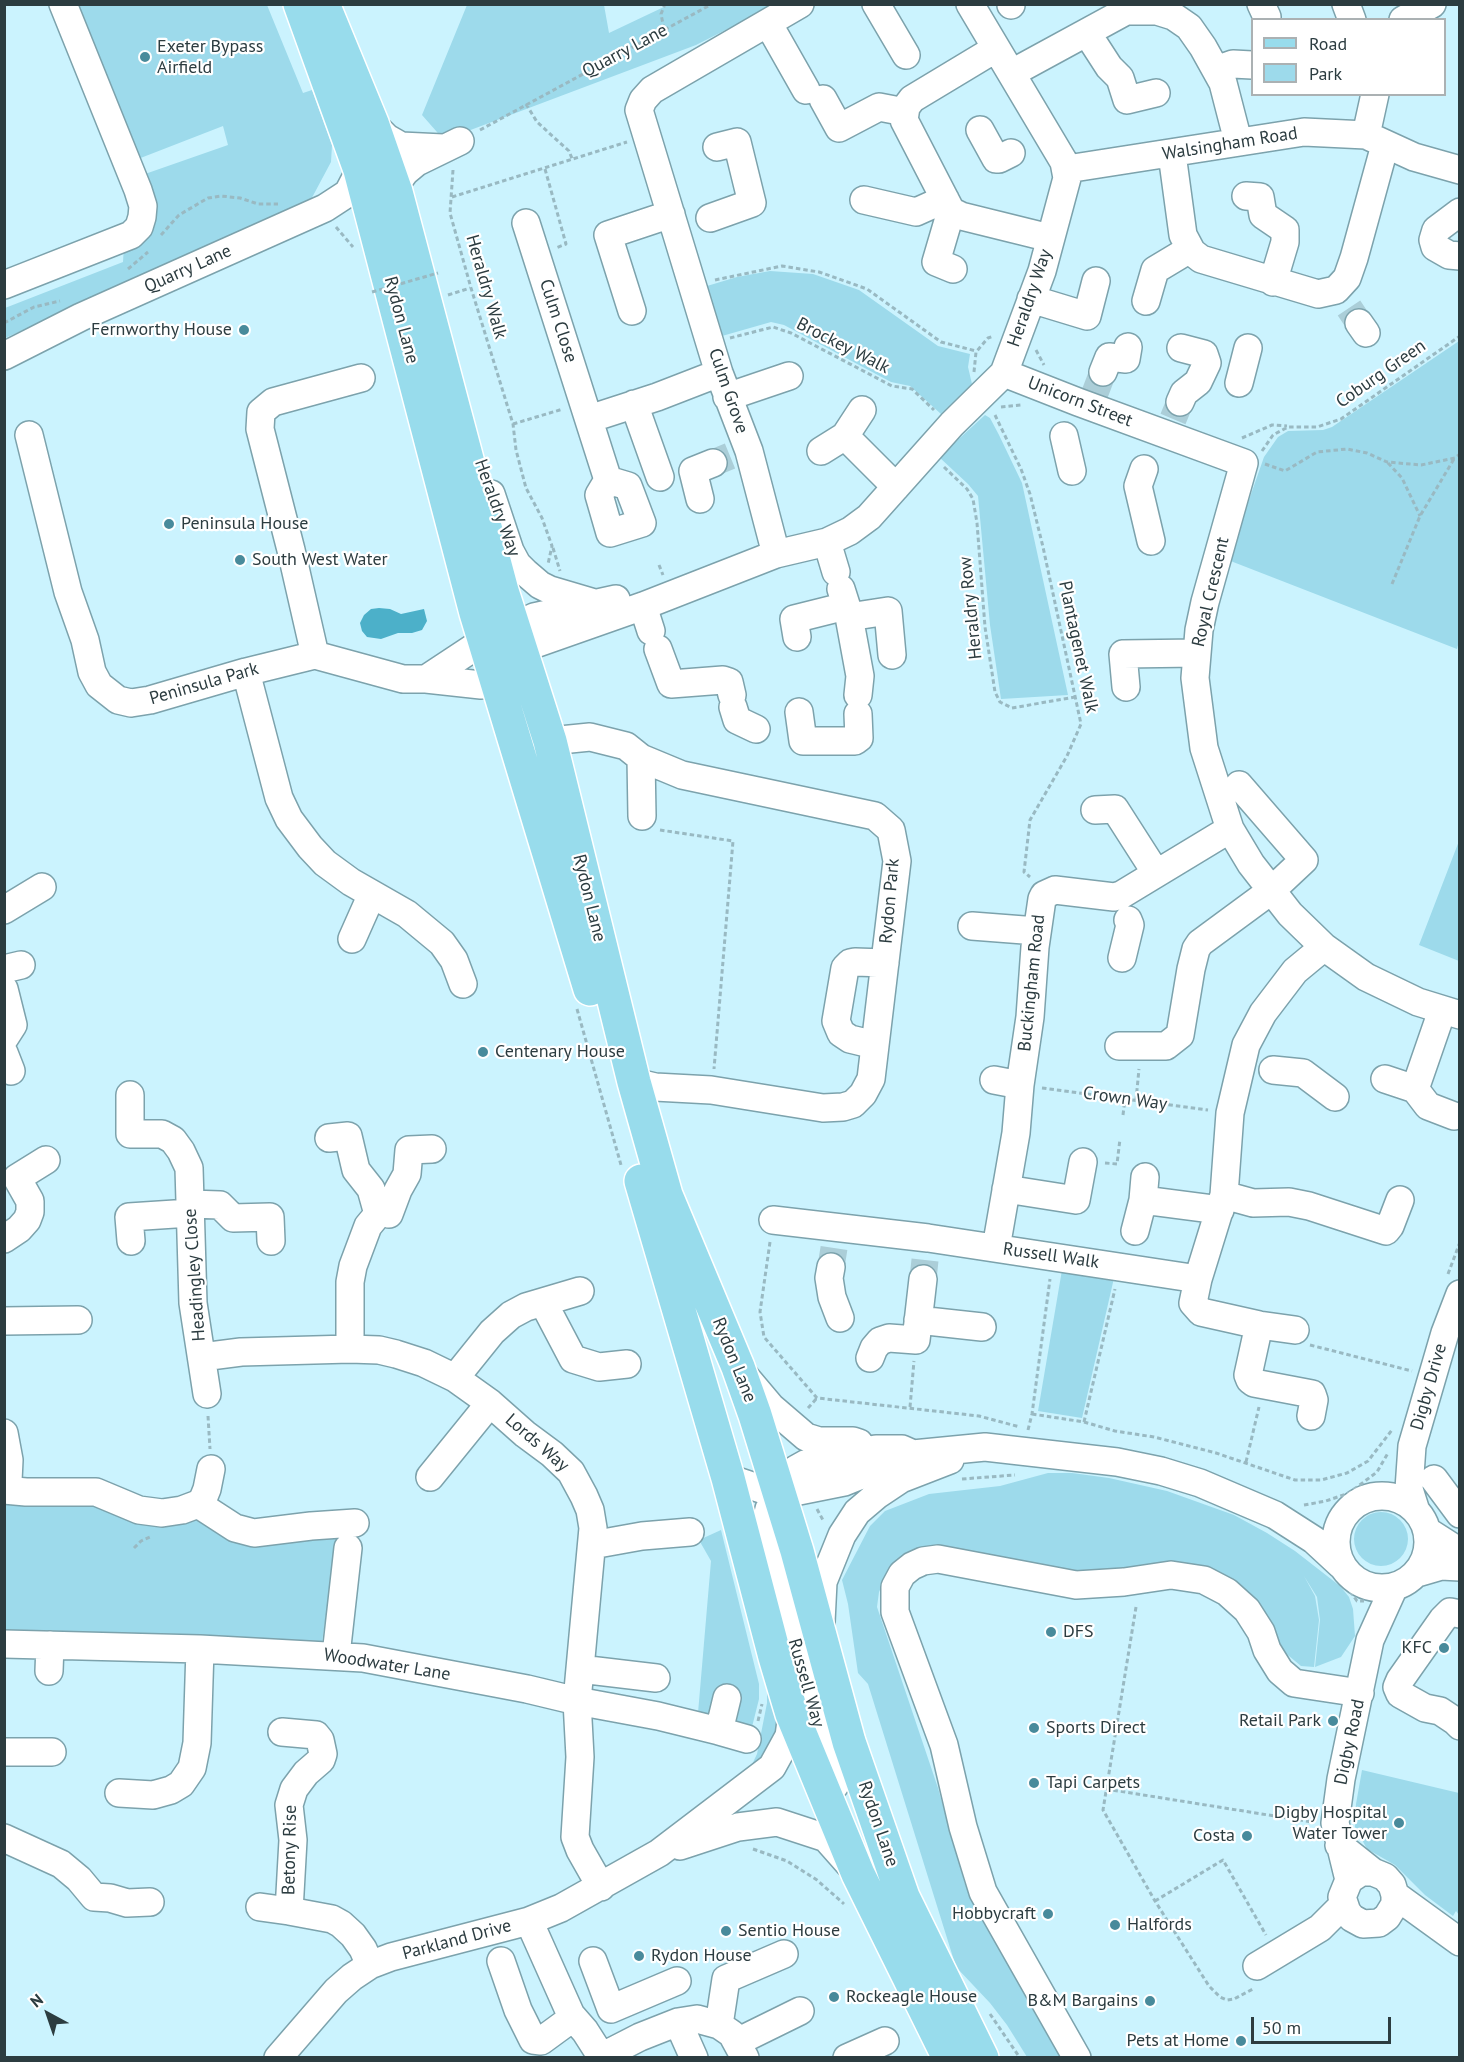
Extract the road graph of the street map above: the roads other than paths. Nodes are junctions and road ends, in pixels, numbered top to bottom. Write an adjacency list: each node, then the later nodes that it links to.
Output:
1 (63, 4): 46 (street)
2 (300, 4): 32 (main road, Rydon Lane)
3 (323, 4): 23 (main road, Rydon Lane)
4 (800, 4): 13 (street, Culm Grove)
5 (876, 4): 16 (street)
6 (1346, 4): 11 (street)
7 (1432, 4): 12 (street)
8 (1124, 8): 9 (street); 14 (street)
9 (1158, 8): 18 (street)
10 (994, 10): 15 (street)
11 (1352, 18)
12 (1407, 18)
13 (768, 23): 22 (street); 38 (street, Culm Grove)
14 (1087, 33): 19 (street); 20 (street)
15 (995, 49): 19 (street); 22 (street)
16 (906, 55)
17 (1251, 65): 18 (street)
18 (1216, 70): 26 (street)
19 (1012, 73): 27 (street)
20 (1156, 93)
21 (1375, 96): 25 (street)
22 (905, 112): 36 (street)
23 (372, 123): 33 (main road, Rydon Lane); 33 (street)
24 (980, 130): 27 (street)
25 (1375, 140): 26 (street, Walsingham Road); 30 (street, Walsingham Road); 45 (street)
26 (1238, 141): 29 (street, Walsingham Road)
27 (1027, 144): 31 (street)
28 (717, 147): 38 (street)
29 (1172, 154): 31 (street, Walsingham Road); 41 (street)
30 (1459, 168)
31 (1067, 169): 40 (street, Heraldry Way)
32 (360, 170): 52 (street, Quarry Lane); 83 (main road, Rydon Lane)
33 (396, 192): 66 (main road, Rydon Lane)
34 (1246, 196): 45 (street)
35 (864, 200): 36 (street)
36 (948, 205): 40 (street); 43 (street)
37 (1460, 212): 42 (street)
38 (688, 221): 49 (street); 58 (street, Culm Grove)
39 (526, 223): 61 (street, Culm Close)
40 (1050, 238): 47 (street, Heraldry Way)
41 (1190, 249): 45 (street); 48 (street)
42 (1460, 256)
43 (953, 269)
44 (1096, 281): 47 (street)
45 (1273, 282)
46 (4, 285)
47 (1031, 299): 55 (street, Heraldry Way)
48 (1146, 301)
49 (632, 311)
50 (1128, 347): 60 (street)
51 (1181, 348): 53 (street)
52 (4, 356)
53 (1207, 363): 54 (street); 64 (street)
54 (1243, 366)
55 (1004, 373): 60 (street, Unicorn Street); 73 (street, Heraldry Way)
56 (789, 376): 58 (street)
57 (361, 378): 85 (street)
58 (723, 385): 59 (street); 68 (street, Culm Grove)
59 (634, 404): 61 (street); 71 (street)
60 (1083, 405): 64 (street, Unicorn Street); 70 (street)
61 (586, 411): 72 (street, Culm Close)
62 (862, 411): 65 (street)
63 (29, 435): 87 (street, Peninsula Park)
64 (1162, 435): 69 (street, Unicorn Street); 75 (street)
65 (845, 436): 67 (street); 73 (street)
66 (460, 441): 80 (street, Heraldry Way); 83 (main road, Rydon Lane)
67 (821, 451)
68 (731, 457): 74 (street); 77 (street, Culm Grove)
69 (1246, 460): 84 (street, Royal Crescent)
70 (1072, 471)
71 (660, 477)
72 (608, 480)
73 (896, 487): 76 (street, Heraldry Way)
74 (700, 499)
75 (1151, 541)
76 (827, 542): 77 (street, Heraldry Way); 79 (street)
77 (776, 554): 78 (street, Heraldry Way)
78 (700, 583): 80 (street, Heraldry Way); 81 (street, Heraldry Way)
79 (843, 596): 82 (street); 86 (street); 91 (street)
80 (596, 604): 83 (street, Heraldry Way)
81 (643, 606): 83 (street, Heraldry Way); 92 (street)
82 (797, 637)
83 (506, 639): 88 (street); 89 (main road, Rydon Lane); 93 (main road, Rydon Lane)
84 (1197, 653): 90 (street); 98 (street, Royal Crescent)
85 (315, 655): 87 (street, Peninsula Park); 88 (street, Peninsula Park)
86 (892, 655)
87 (246, 672): 102 (street)
88 (426, 679): 89 (street, Peninsula Park)
89 (497, 680): 170 (main road, Rydon Lane)
90 (1126, 687)
91 (799, 712)
92 (756, 729)
93 (550, 741): 94 (street, Rydon Park); 119 (main road, Rydon Lane)
94 (641, 758): 97 (street); 110 (street, Rydon Park)
95 (1239, 785): 101 (street)
96 (1095, 810): 99 (street)
97 (642, 816)
98 (1230, 829): 99 (street); 101 (street, Royal Crescent)
99 (1156, 873): 103 (street)
100 (42, 887): 104 (street)
101 (1272, 890): 108 (street, Royal Crescent); 116 (street)
102 (372, 894): 107 (street); 111 (street)
103 (1120, 907): 106 (street, Buckingham Road); 109 (street)
104 (4, 910)
105 (972, 926): 106 (street)
106 (1037, 931): 129 (street, Buckingham Road)
107 (352, 939)
108 (1324, 947): 113 (street, Royal Crescent); 117 (street)
109 (1122, 958)
110 (885, 963): 115 (street, Rydon Park); 115 (street)
111 (463, 984)
112 (4, 989): 114 (street)
113 (1450, 1013): 120 (street, Royal Crescent)
114 (4, 1039)
115 (875, 1045): 119 (street, Rydon Park)
116 (1130, 1046)
117 (1257, 1070): 122 (street); 131 (street)
118 (1385, 1079): 120 (street)
119 (634, 1082): 158 (main road, Rydon Lane)
120 (1415, 1089): 123 (street)
121 (130, 1095): 133 (street, Headingley Close)
122 (1335, 1096)
123 (1454, 1116)
124 (328, 1138): 132 (street)
125 (432, 1149): 132 (street)
126 (46, 1160): 128 (street)
127 (1083, 1162): 129 (street)
128 (11, 1171): 136 (street)
129 (1005, 1189): 140 (street, Buckingham Road)
130 (1400, 1200): 131 (street)
131 (1222, 1203): 135 (street); 142 (street)
132 (387, 1208): 154 (street)
133 (190, 1209): 137 (street); 138 (street); 155 (street, Headingley Close)
134 (773, 1220): 139 (street, Russell Walk)
135 (1134, 1231)
136 (4, 1239)
137 (271, 1240)
138 (131, 1241)
139 (834, 1248): 141 (street, Russell Walk); 146 (street)
140 (996, 1248): 141 (street, Russell Walk); 142 (street, Russell Walk)
141 (926, 1259): 151 (street)
142 (1198, 1279): 149 (street)
143 (580, 1291): 145 (street)
144 (1460, 1294): 153 (street, Digby Drive)
145 (543, 1302): 157 (street); 159 (street)
146 (840, 1318)
147 (78, 1320): 148 (street)
148 (4, 1321)
149 (1259, 1325): 152 (street); 162 (street)
150 (982, 1327): 151 (street)
151 (917, 1328): 156 (street)
152 (1295, 1329)
153 (1452, 1335): 164 (street, Digby Drive)
154 (350, 1349): 155 (street, Lords Way); 159 (street, Lords Way)
155 (202, 1357): 160 (street, Headingley Close)
156 (870, 1358)
157 (627, 1364)
158 (738, 1368): 166 (street, Russell Way); 173 (main road, Rydon Lane)
159 (455, 1378): 161 (street, Lords Way)
160 (207, 1394)
161 (490, 1403): 169 (street); 181 (street, Lords Way)
162 (1311, 1416)
163 (4, 1433): 172 (street)
164 (1412, 1446): 174 (street, Digby Drive); 179 (street, Digby Drive)
165 (985, 1447): 167 (street, Russell Way); 178 (street, Russell Way); 188 (street, Russell Way)
166 (876, 1449): 167 (street, Russell Way); 173 (street, Russell Way)
167 (913, 1454): 173 (street, Russell Way)
168 (211, 1469): 175 (street)
169 (430, 1477)
170 (728, 1478): 173 (street, Russell Way); 198 (main road, Rydon Lane)
171 (1434, 1479): 177 (street)
172 (4, 1489): 175 (street)
173 (779, 1495): 188 (main road, Rydon Lane); 208 (street, Russell Way)
174 (1376, 1495): 176 (street); 179 (street)
175 (198, 1504): 192 (street)
176 (1345, 1514): 178 (street, Russell Way); 185 (street)
177 (1460, 1514)
178 (1275, 1515): 185 (street, Russell Way)
179 (1421, 1520): 182 (street); 184 (street)
180 (690, 1532): 181 (street)
181 (592, 1545): 193 (street, Lords Way)
182 (1460, 1552)
183 (1460, 1567): 184 (street)
184 (1417, 1573): 186 (street)
185 (1353, 1583): 186 (street); 189 (street, Digby Road)
186 (1394, 1587): 189 (street, Digby Road)
187 (1460, 1614): 199 (street)
188 (820, 1638): 235 (main road, Rydon Lane)
189 (1370, 1640): 195 (street, Digby Road)
190 (4, 1644): 191 (street, Woodwater Lane)
191 (200, 1649): 192 (street, Woodwater Lane); 205 (street)
192 (336, 1655): 197 (street, Woodwater Lane)
193 (580, 1670): 194 (street); 197 (street, Lords Way)
194 (657, 1678)
195 (1360, 1693): 210 (street, Digby Road); 236 (street)
196 (727, 1698): 200 (street)
197 (577, 1701): 200 (street, Woodwater Lane); 209 (street, Lords Way)
198 (792, 1714): 207 (street, Parkland Drive); 208 (main road, Rydon Lane)
199 (1460, 1726)
200 (719, 1731): 202 (street, Woodwater Lane)
201 (282, 1732): 214 (street, Betony Rise)
202 (747, 1738)
203 (4, 1752): 204 (street)
204 (52, 1752)
205 (119, 1793)
206 (4, 1838): 211 (street)
207 (659, 1853): 208 (street, Parkland Drive); 209 (street, Parkland Drive)
208 (858, 1874): 234 (main road, Rydon Lane)
209 (601, 1887): 215 (street, Parkland Drive)
210 (1354, 1894): 213 (street); 213 (street); 221 (street)
211 (150, 1902)
212 (260, 1906): 214 (street, Betony Rise)
213 (1391, 1906): 216 (street)
214 (289, 1911): 220 (street, Betony Rise)
215 (529, 1921): 220 (street, Parkland Drive); 225 (street)
216 (1460, 1942)
217 (784, 1954): 228 (street)
218 (501, 1961): 225 (street)
219 (593, 1961): 223 (street)
220 (370, 1965): 231 (street, Parkland Drive)
221 (1258, 1976)
222 (677, 1981): 223 (street)
223 (652, 1993): 226 (street)
224 (800, 2012): 228 (street)
225 (571, 2015): 230 (street)
226 (672, 2025): 228 (street); 229 (street); 232 (street)
227 (885, 2041): 233 (street)
228 (734, 2042)
229 (644, 2048): 230 (street)
230 (600, 2057)
231 (278, 2058)
232 (694, 2058)
233 (847, 2058)
234 (949, 2058)
235 (982, 2058)
236 (1077, 2058)

